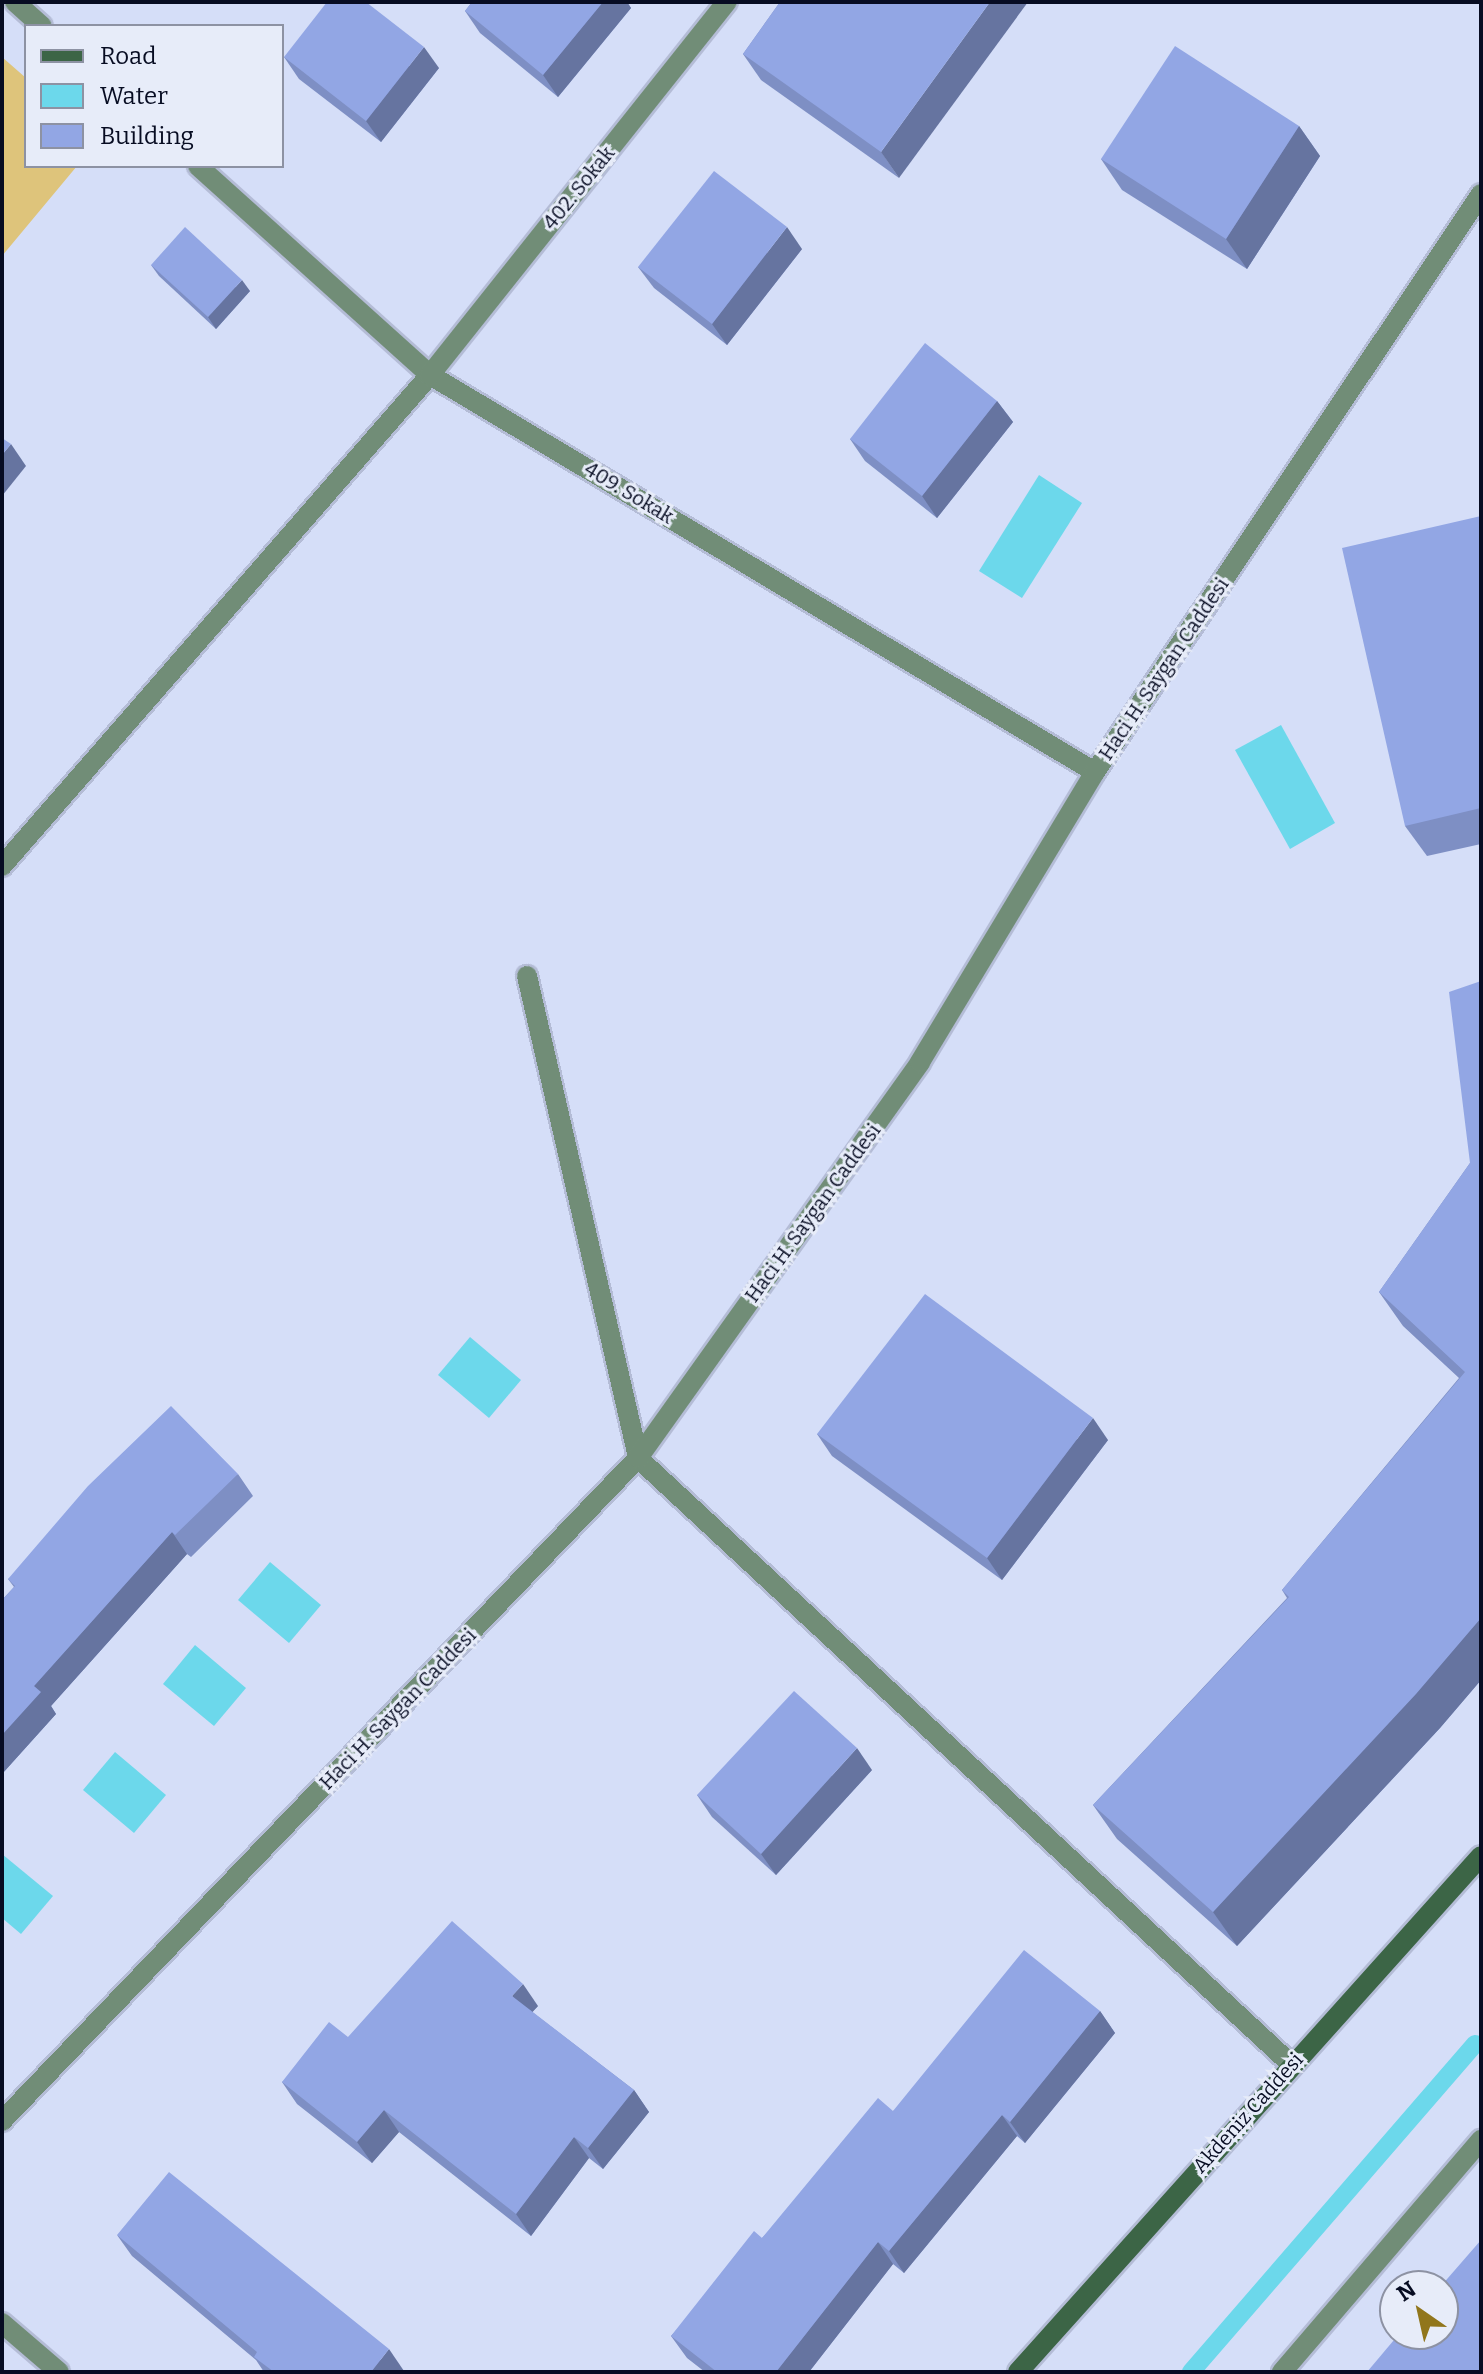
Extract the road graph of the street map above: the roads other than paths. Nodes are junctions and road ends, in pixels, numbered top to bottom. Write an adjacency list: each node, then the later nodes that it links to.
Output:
1 (15, 2): 3 (street)
2 (727, 2): 6 (street, 402. Sokak)
3 (40, 24)
4 (200, 168): 6 (street, 409. Sokak)
5 (1481, 194): 7 (street, Haci H. Saygan Caddesi)
6 (430, 375): 7 (street, 409. Sokak); 8 (street, 402. Sokak)
7 (1095, 772): 10 (street, Haci H. Saygan Caddesi)
8 (2, 866)
9 (527, 976): 10 (street)
10 (638, 1458): 12 (street); 13 (street, Haci H. Saygan Caddesi)
11 (1481, 1856): 12 (main road, Akdeniz Caddesi)
12 (1292, 2065): 17 (main road, Akdeniz Caddesi)
13 (2, 2121)
14 (1481, 2140): 18 (street)
15 (2, 2323): 16 (street)
16 (59, 2372)
17 (1018, 2372)
18 (1282, 2372)

